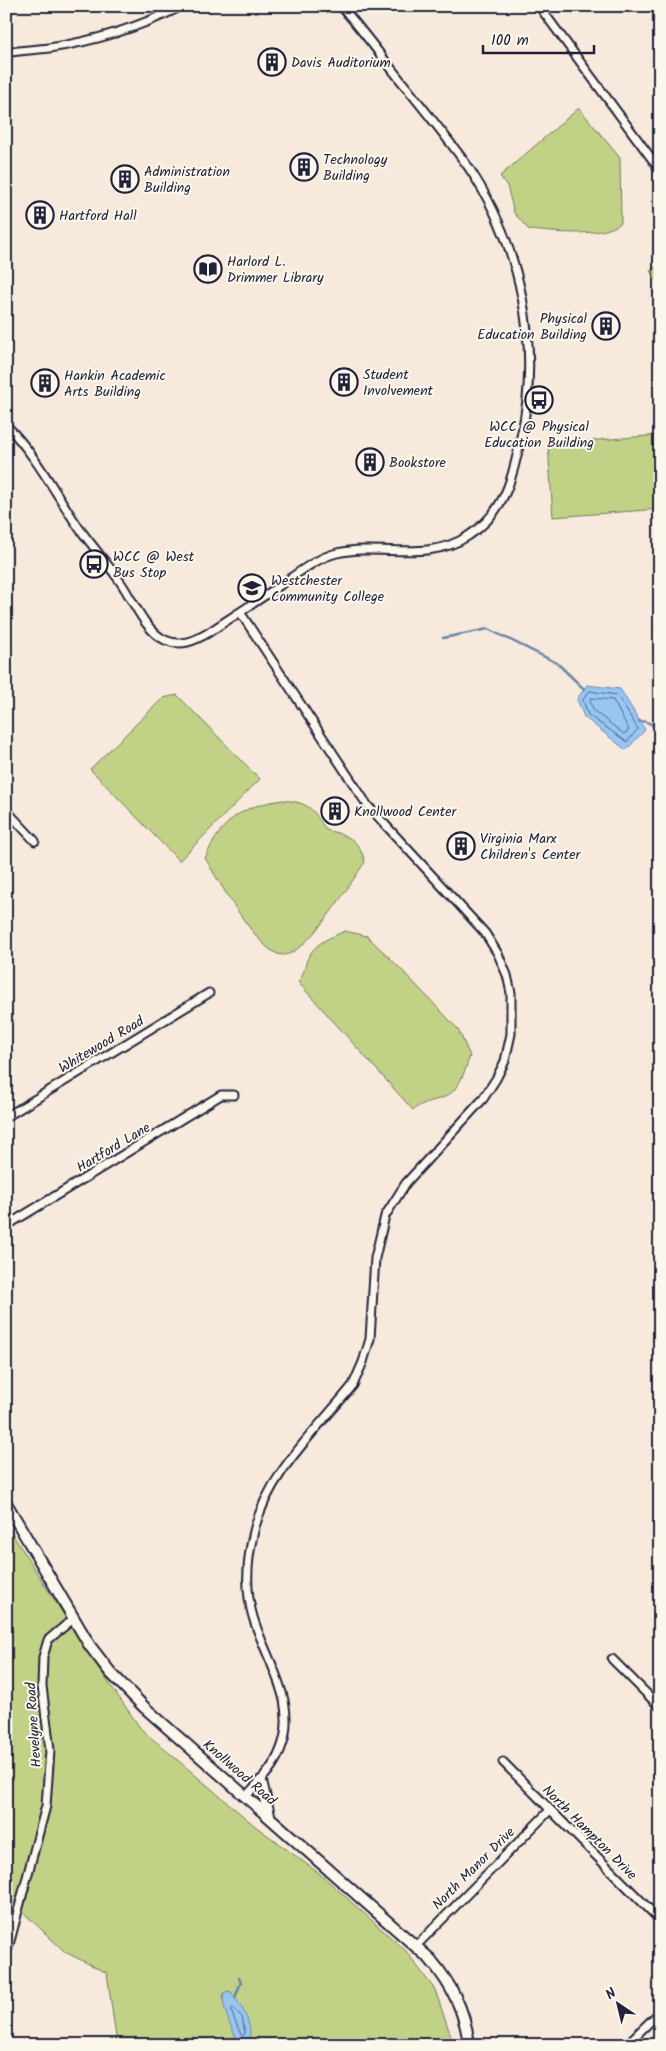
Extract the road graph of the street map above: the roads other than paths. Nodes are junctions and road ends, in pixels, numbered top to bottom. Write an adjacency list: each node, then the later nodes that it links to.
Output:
1 (182, 6): 4 (street)
2 (341, 6): 7 (street)
3 (539, 6): 5 (street)
4 (6, 52)
5 (660, 170)
6 (6, 425): 7 (street)
7 (240, 612): 19 (street)
8 (6, 810): 9 (street)
9 (35, 842)
10 (209, 993): 12 (street, Whitewood Road)
11 (234, 1095): 13 (street, Hartford Lane)
12 (6, 1117)
13 (6, 1226)
14 (6, 1503): 15 (main road, Knollwood Road)
15 (73, 1619): 20 (main road, Knollwood Road); 25 (street, Hevelyne Road)
16 (612, 1660): 17 (street)
17 (660, 1707)
18 (502, 1762): 21 (street, North Hampton Drive)
19 (261, 1780): 20 (street); 22 (main road)
20 (246, 1796): 22 (main road, Knollwood Road)
21 (550, 1810): 23 (street, North Hampton Drive); 24 (street, North Manor Drive)
22 (269, 1816): 24 (main road, Knollwood Road)
23 (660, 1920)
24 (416, 1946): 27 (main road, Knollwood Road)
25 (6, 1956)
26 (660, 2012): 28 (street)
27 (469, 2045)
28 (626, 2045)

